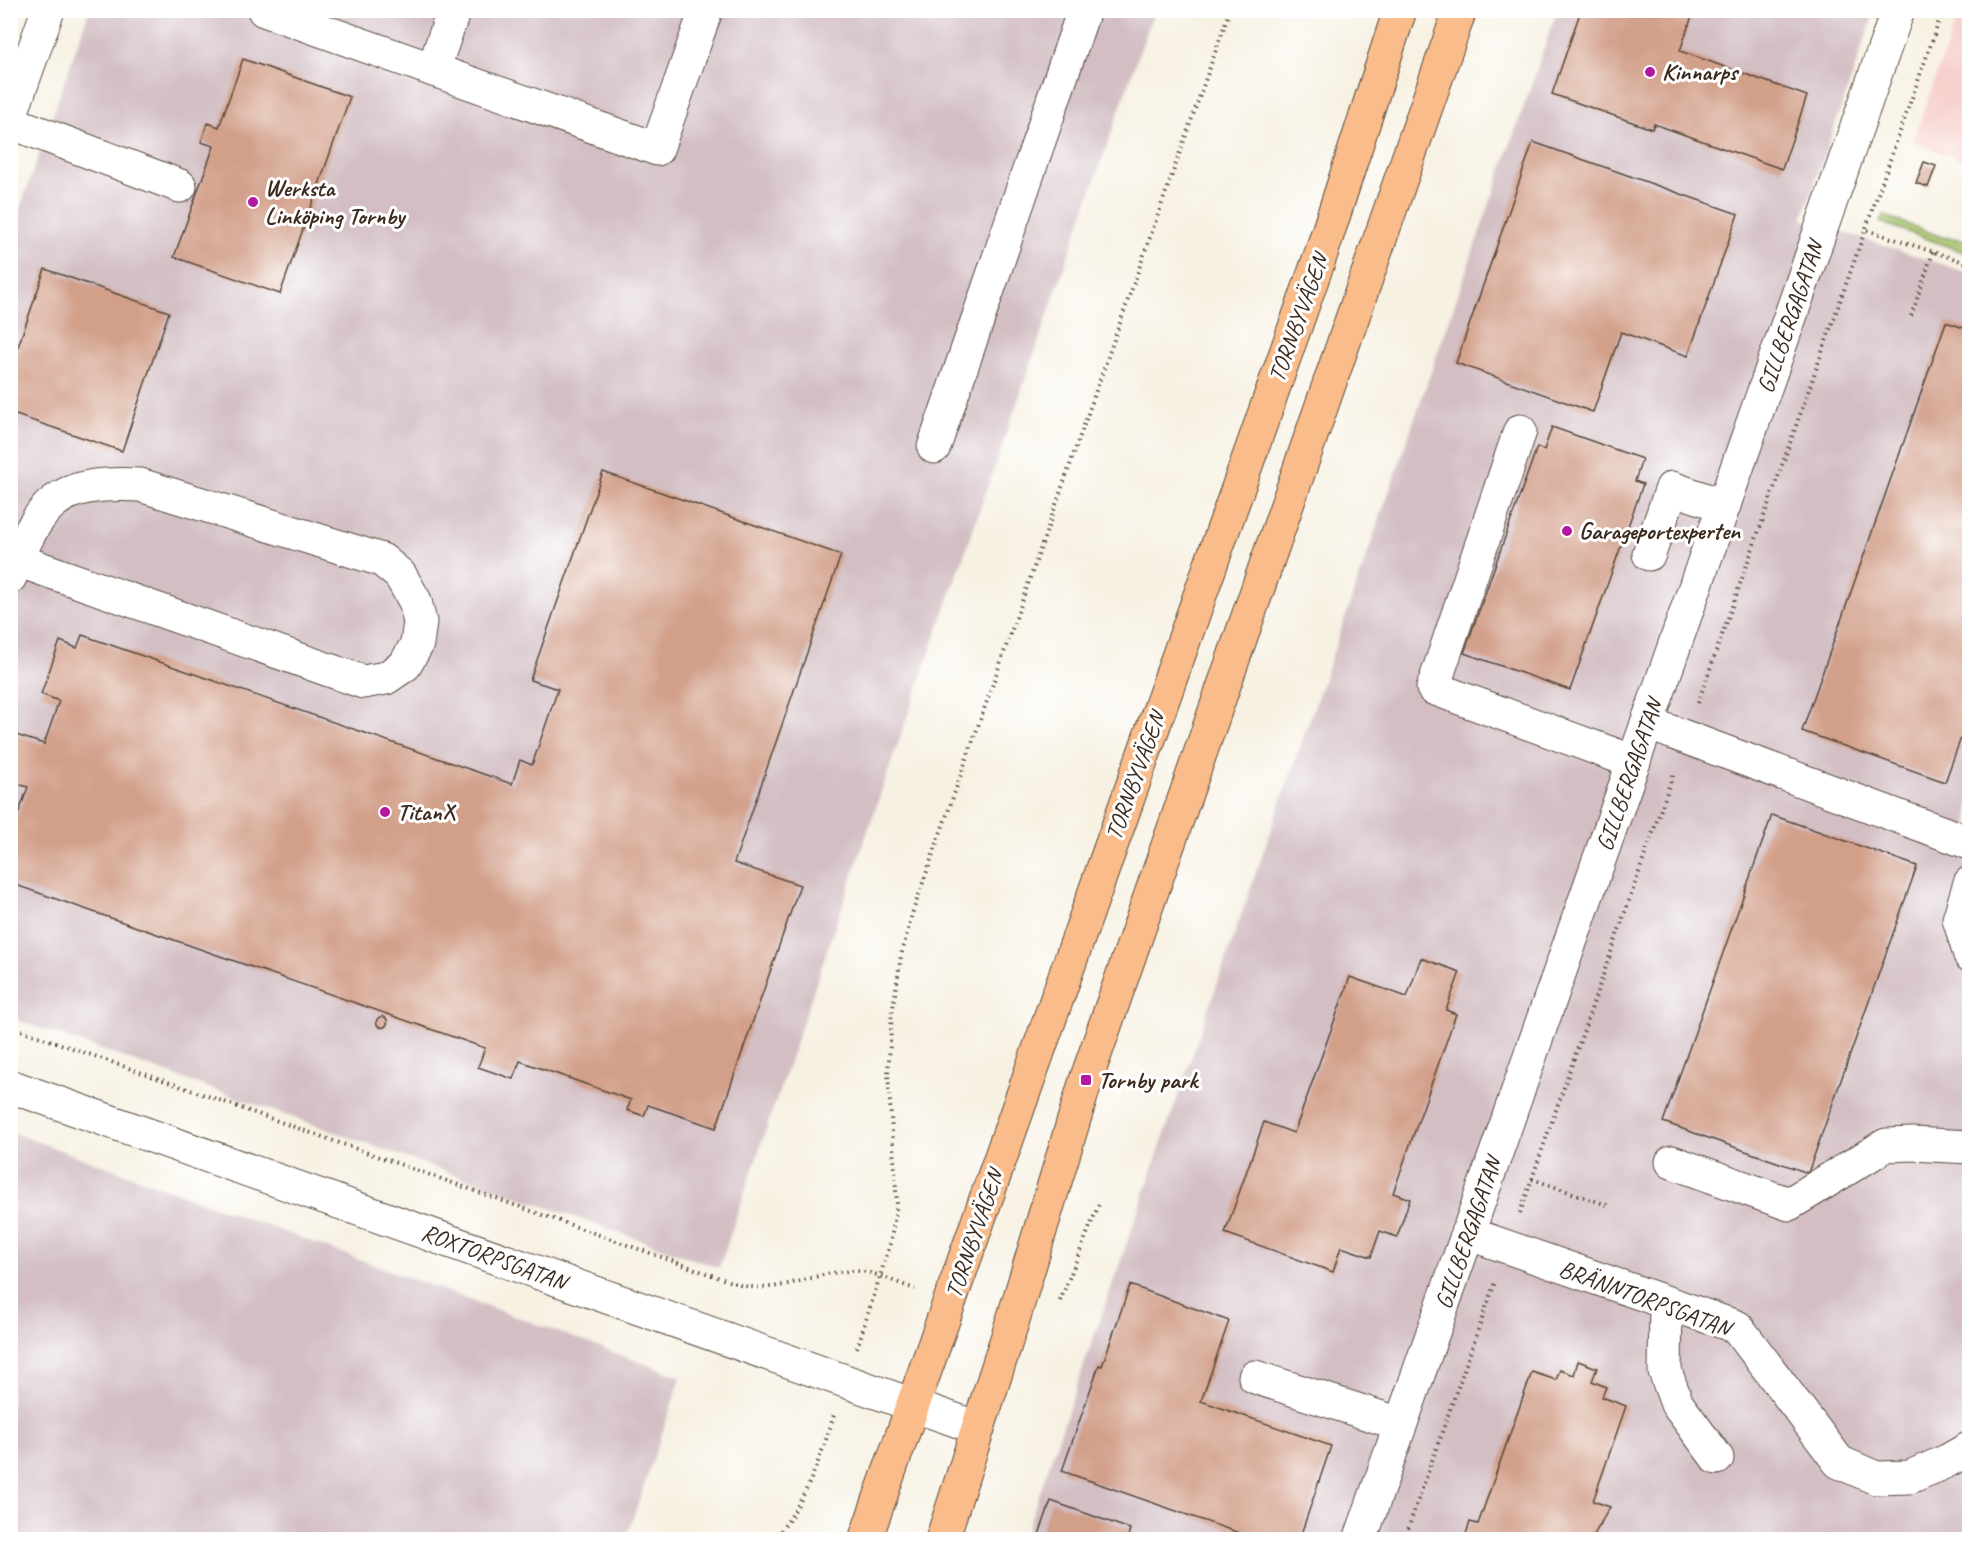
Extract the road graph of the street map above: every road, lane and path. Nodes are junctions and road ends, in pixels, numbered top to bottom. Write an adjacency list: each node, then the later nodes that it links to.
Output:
1 (48, 10): 11 (street)
2 (264, 10): 10 (street)
3 (454, 10): 10 (street)
4 (706, 10): 10 (street)
5 (1084, 10): 19 (street)
6 (1230, 10): 35 (path)
7 (1400, 10): 39 (main road, TORNBYVÄGEN)
8 (1460, 10): 41 (main road, TORNBYVÄGEN)
9 (1898, 10): 20 (street, GILLBERGAGATAN)
10 (433, 70)
11 (10, 117)
12 (10, 122): 13 (street)
13 (180, 186)
14 (1867, 230): 15 (path)
15 (1933, 252): 16 (path); 17 (path)
16 (1970, 264)
17 (1911, 316)
18 (1520, 431): 24 (street)
19 (934, 447)
20 (1724, 506): 21 (street); 23 (street, GILLBERGAGATAN)
21 (1649, 554)
22 (14, 569): 22 (street)
23 (1647, 723): 24 (street, GILLBERGAGATAN); 25 (street)
24 (1634, 762): 34 (street, GILLBERGAGATAN)
25 (1970, 843)
26 (1970, 883): 27 (street)
27 (1970, 955)
28 (10, 1026): 35 (path)
29 (10, 1086): 38 (street, ROXTORPSGATAN)
30 (1970, 1147): 31 (street)
31 (1672, 1161)
32 (1532, 1179): 33 (path)
33 (1607, 1205)
34 (1467, 1233): 36 (street, BRÄNNTORPSGATAN); 40 (street, GILLBERGAGATAN)
35 (881, 1277): 38 (path)
36 (1666, 1304): 42 (street, BRÄNNTORPSGATAN); 43 (street)
37 (1255, 1377): 40 (street)
38 (846, 1381): 39 (street, ROXTORPSGATAN); 44 (path)
39 (913, 1405): 41 (street, ROXTORPSGATAN); 45 (main road, TORNBYVÄGEN)
40 (1400, 1424): 47 (street, GILLBERGAGATAN)
41 (978, 1428): 46 (main road, TORNBYVÄGEN)
42 (1970, 1448)
43 (1717, 1458)
44 (773, 1539)
45 (865, 1539)
46 (942, 1539)
47 (1360, 1539)

